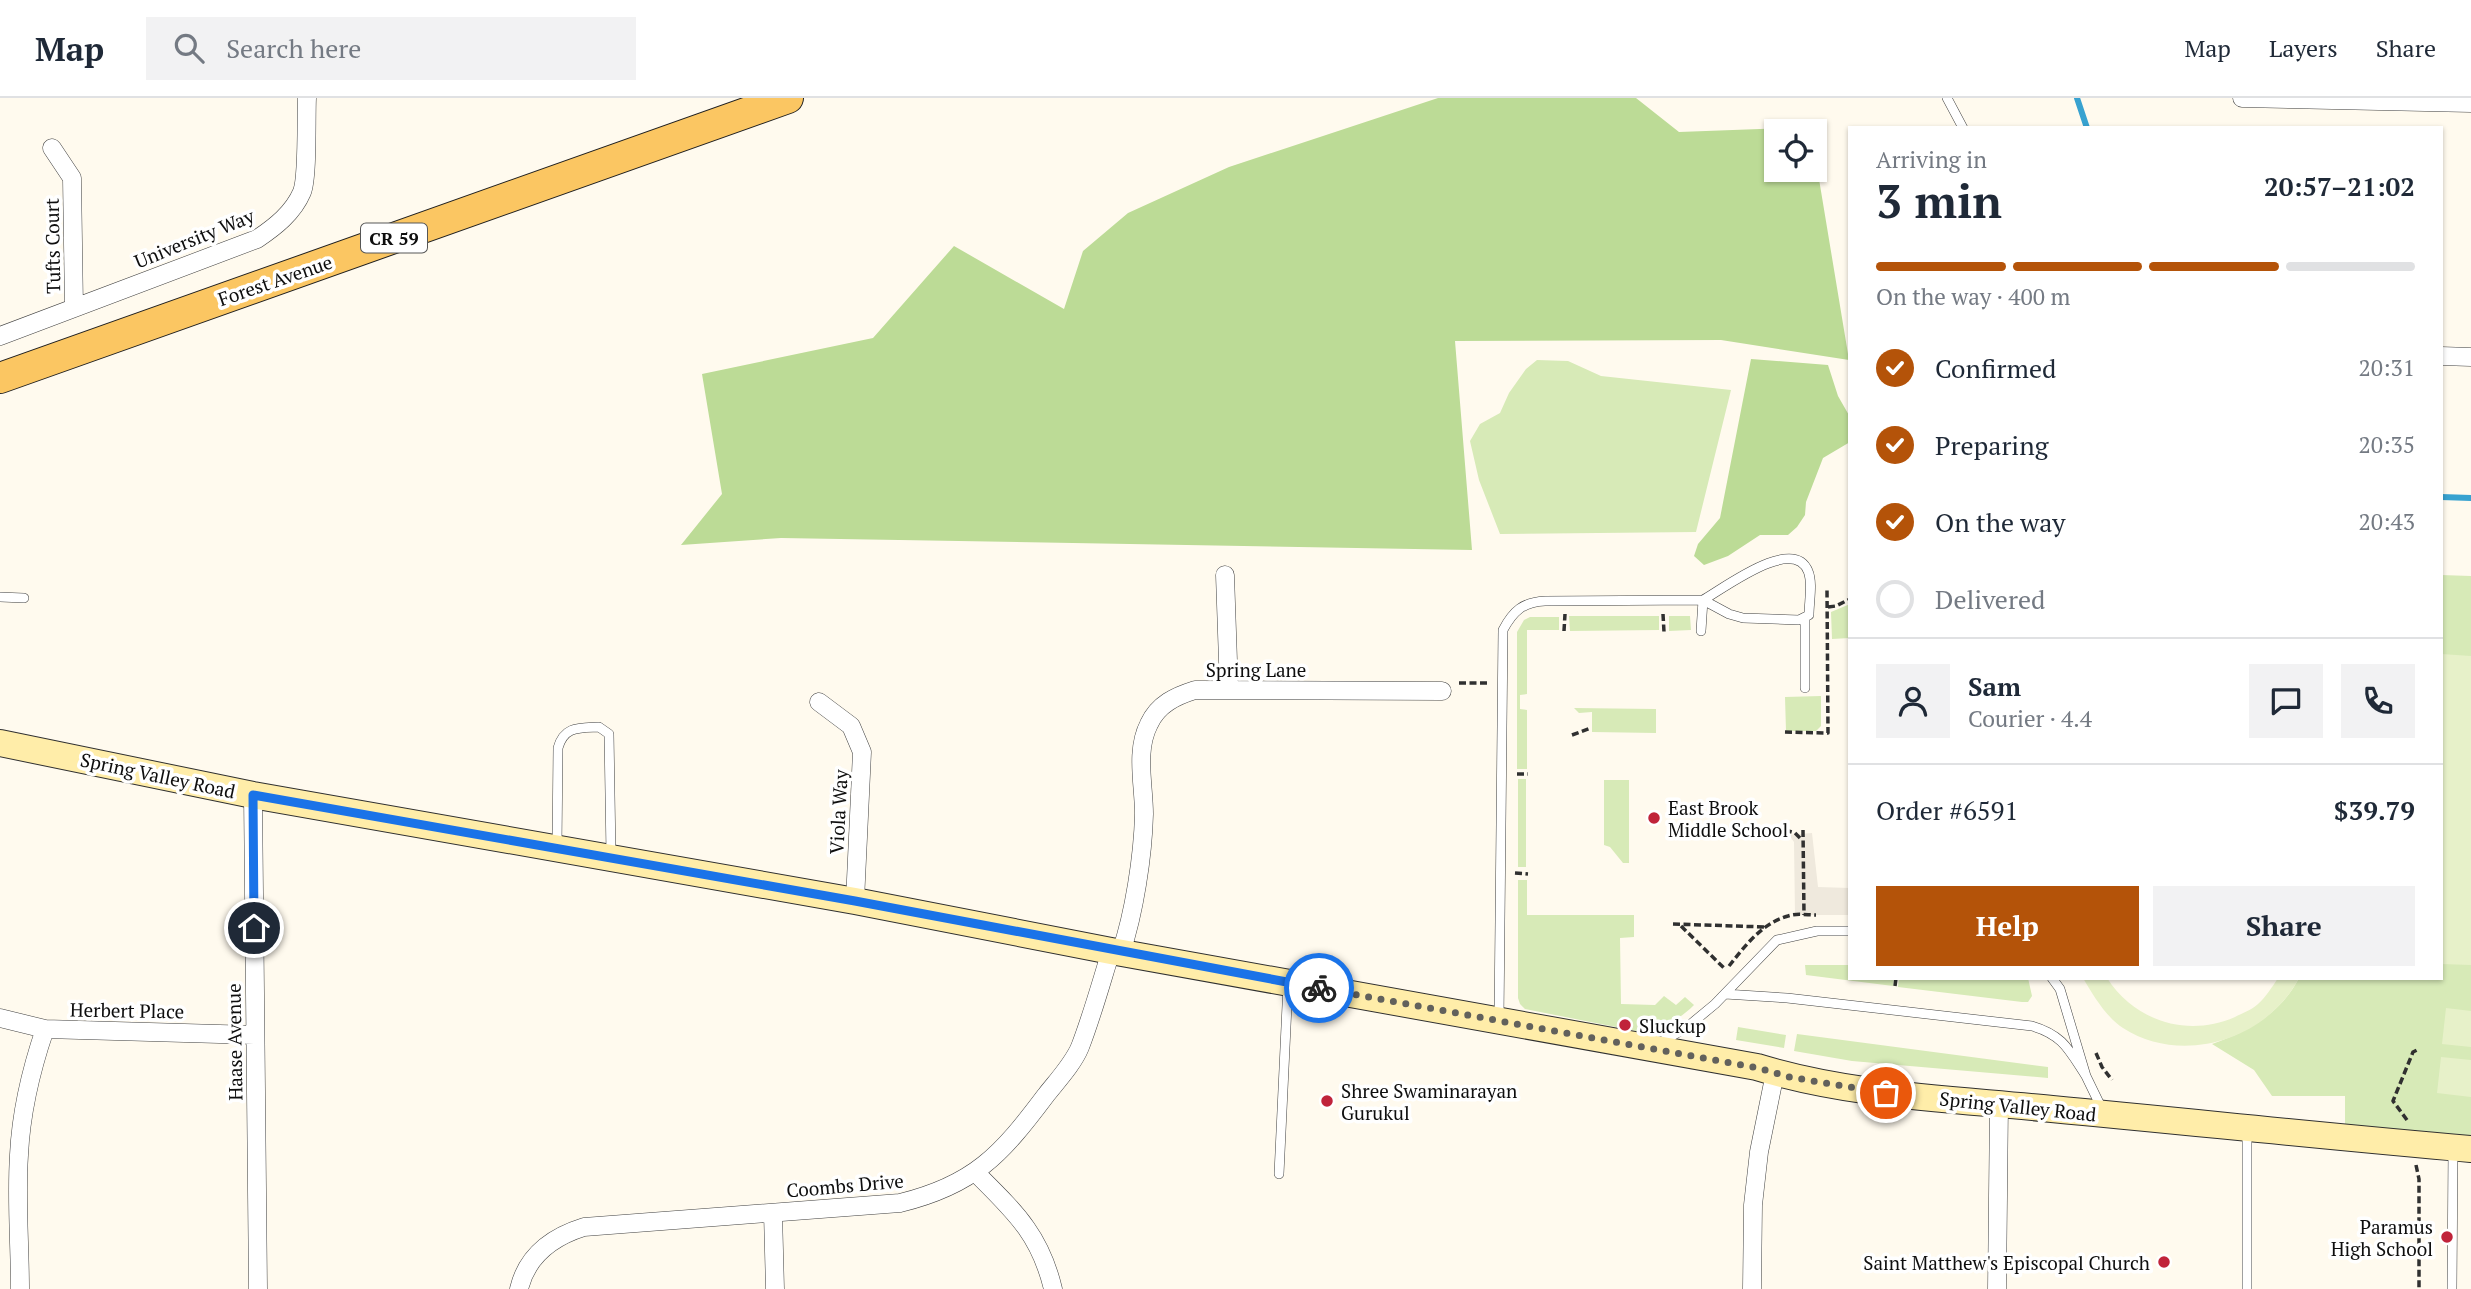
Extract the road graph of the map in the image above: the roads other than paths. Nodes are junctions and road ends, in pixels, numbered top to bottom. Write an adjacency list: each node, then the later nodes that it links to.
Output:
1 (307, 98): 8 (street, University Way)
2 (788, 98): 12 (main road, Forest Avenue / CR 59)
3 (1947, 98): 6 (lane)
4 (2242, 98): 5 (street)
5 (2471, 103)
6 (1962, 126)
7 (52, 148): 8 (street, Tufts Court)
8 (74, 308): 9 (street, University Way)
9 (0, 336)
10 (2443, 356): 11 (street)
11 (2471, 357)
12 (0, 379)
13 (1225, 575): 20 (street)
14 (0, 597): 15 (lane)
15 (24, 598)
16 (1703, 600): 17 (lane); 17 (lane); 18 (lane); 34 (lane)
17 (1805, 618): 19 (lane)
18 (1701, 631)
19 (1805, 688)
20 (1228, 690): 21 (street, Spring Lane); 29 (street, Spring Lane)
21 (1441, 691)
22 (819, 702): 27 (street, Viola Way)
23 (0, 743): 24 (street, Spring Valley Road)
24 (253, 795): 25 (street, Spring Valley Road); 36 (street, Haase Avenue)
25 (557, 850): 26 (street, Spring Valley Road); 26 (lane)
26 (611, 859): 27 (street, Spring Valley Road)
27 (855, 901): 29 (street, Spring Valley Road)
28 (1848, 931): 32 (lane)
29 (1116, 952): 31 (street, Spring Valley Road); 44 (street, Coombs Drive)
30 (2053, 980): 39 (lane)
31 (1288, 983): 34 (street, Spring Valley Road); 45 (lane)
32 (1725, 994): 37 (lane); 39 (lane)
33 (0, 1018): 35 (street, Herbert Place)
34 (1499, 1021): 37 (street, Spring Valley Road)
35 (45, 1029): 36 (street, Herbert Place); 47 (street)
36 (254, 1035): 48 (street, Haase Avenue)
37 (1647, 1048): 38 (street, Spring Valley Road)
38 (1774, 1073): 40 (street, Spring Valley Road); 52 (street)
39 (2086, 1076): 41 (lane)
40 (1999, 1104): 41 (street, Spring Valley Road); 53 (street)
41 (2104, 1114): 42 (street, Spring Valley Road)
42 (2247, 1128): 43 (street, Spring Valley Road); 54 (lane)
43 (2462, 1148): 55 (lane)
44 (975, 1172): 46 (street, Coombs Drive); 51 (street)
45 (1279, 1174)
46 (773, 1213): 49 (street, Coombs Drive); 50 (street)
47 (20, 1289)
48 (258, 1289)
49 (519, 1289)
50 (775, 1289)
51 (1053, 1289)
52 (1752, 1289)
53 (1997, 1289)
54 (2246, 1289)
55 (2452, 1289)

